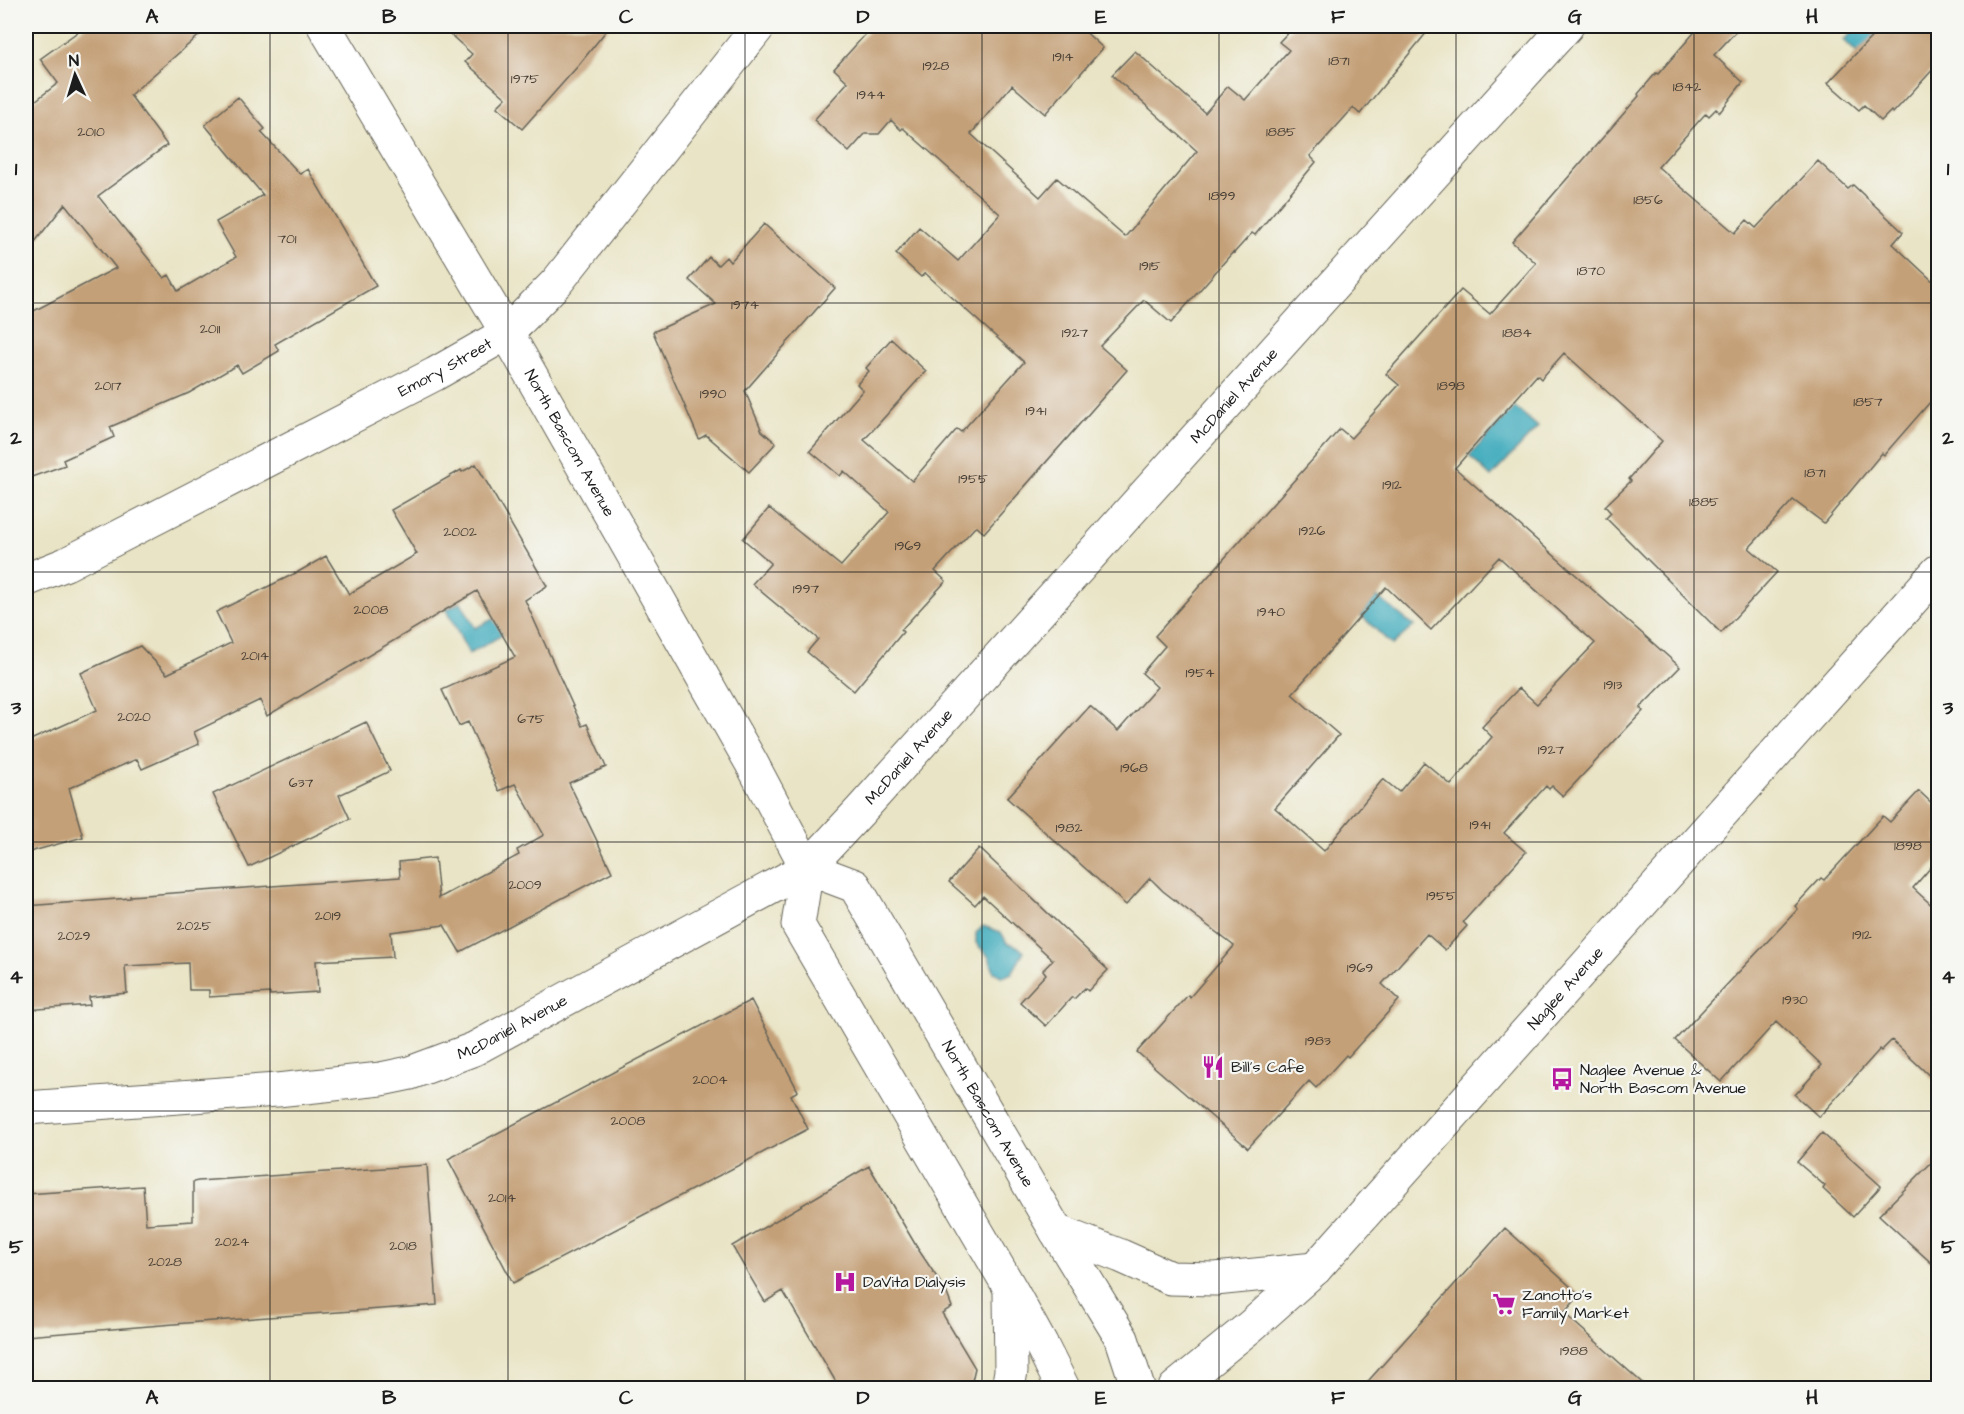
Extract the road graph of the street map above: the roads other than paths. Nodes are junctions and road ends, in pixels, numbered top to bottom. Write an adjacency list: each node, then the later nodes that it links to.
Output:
1 (324, 26): 4 (main road, North Bascom Avenue)
2 (759, 26): 4 (main road, Emory Street)
3 (1567, 26): 7 (main road, McDaniel Avenue)
4 (507, 333): 6 (main road, Emory Street); 7 (main road, North Bascom Avenue)
5 (1938, 572): 10 (main road, Naglee Avenue)
6 (26, 580)
7 (807, 868): 8 (main road, McDaniel Avenue); 9 (main road, North Bascom Avenue); 11 (main road)
8 (26, 1108)
9 (1056, 1231): 10 (main road); 14 (main road, North Bascom Avenue)
10 (1315, 1269): 15 (main road, Naglee Avenue)
11 (1010, 1288): 12 (main road); 13 (main road)
12 (1008, 1389)
13 (1063, 1389)
14 (1138, 1389)
15 (1175, 1389)

